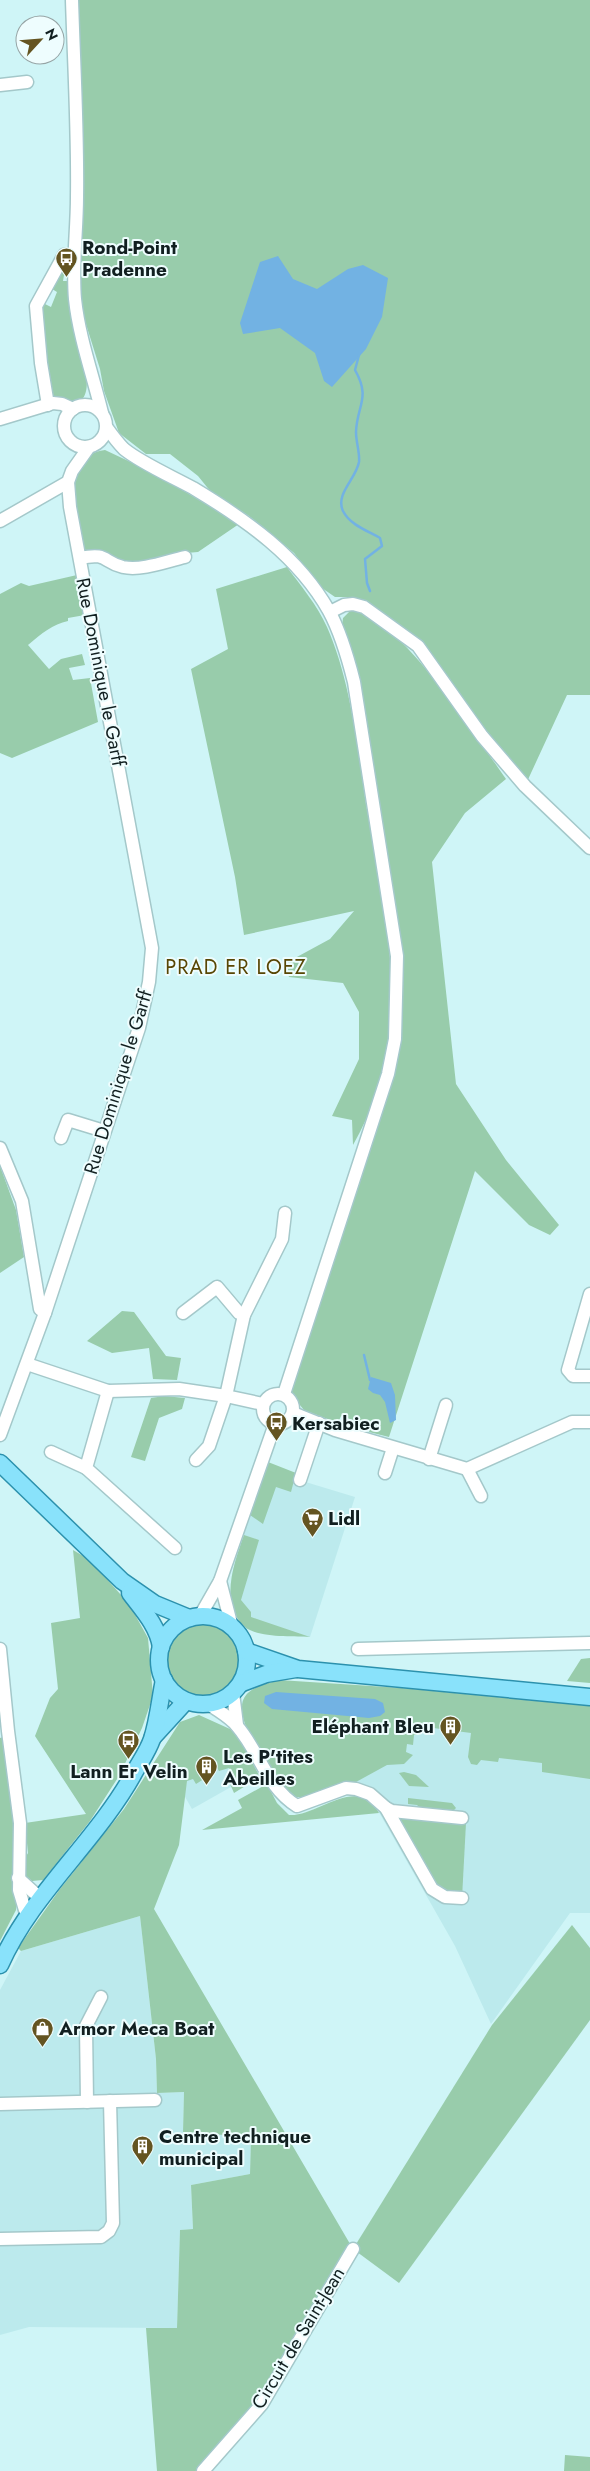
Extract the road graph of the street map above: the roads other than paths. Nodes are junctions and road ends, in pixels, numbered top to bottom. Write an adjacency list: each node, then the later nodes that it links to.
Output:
1 (72, 0): 5 (street)
2 (27, 82): 3 (street)
3 (0, 85)
4 (64, 255): 6 (street)
5 (93, 376): 7 (street); 8 (street)
6 (48, 405): 7 (street); 9 (street); 10 (street)
7 (78, 407): 8 (street); 10 (street)
8 (102, 413): 11 (street)
9 (0, 419)
10 (64, 424): 12 (street)
11 (107, 428): 13 (street); 14 (street)
12 (71, 442): 13 (street); 15 (street, Rue Dominique le Garff)
13 (94, 445): 14 (street); 15 (street)
14 (124, 448): 19 (street)
15 (70, 477): 16 (street); 18 (street, Rue Dominique le Garff)
16 (0, 521)
17 (185, 557): 18 (street)
18 (80, 558): 21 (street, Rue Dominique le Garff)
19 (330, 612): 20 (street); 32 (street)
20 (590, 848)
21 (104, 1131): 22 (street); 26 (street, Rue Dominique le Garff)
22 (61, 1138)
23 (0, 1148): 26 (street)
24 (285, 1214): 28 (street)
25 (590, 1294): 30 (street)
26 (46, 1313): 29 (street, Rue Dominique le Garff)
27 (183, 1313): 28 (street)
28 (244, 1315): 33 (street)
29 (27, 1364): 31 (street); 40 (street, Rue Dominique le Garff)
30 (590, 1376)
31 (108, 1391): 33 (street); 47 (street)
32 (284, 1394): 34 (street); 36 (street)
33 (226, 1396): 34 (street); 44 (street)
34 (263, 1404): 39 (street)
35 (446, 1405): 43 (street)
36 (293, 1413): 38 (street); 39 (street)
37 (590, 1422): 48 (street)
38 (319, 1423): 41 (street); 50 (street)
39 (275, 1424): 55 (street)
40 (0, 1435)
41 (393, 1448): 43 (street); 49 (street)
42 (51, 1452): 47 (street)
43 (429, 1459): 48 (street)
44 (196, 1460)
45 (0, 1463): 51 (main road)
46 (0, 1468): 51 (main road)
47 (86, 1468): 53 (street)
48 (467, 1469): 52 (street)
49 (385, 1473)
50 (300, 1480)
51 (25, 1489): 54 (main road)
52 (481, 1496)
53 (175, 1548)
54 (122, 1581): 56 (main road); 59 (main road)
55 (220, 1581): 56 (street); 57 (street)
56 (195, 1617): 57 (main road); 59 (main road)
57 (232, 1627): 62 (main road)
58 (590, 1644): 61 (street)
59 (161, 1647): 64 (main road)
60 (0, 1649): 73 (street)
61 (358, 1649)
62 (246, 1651): 63 (main road); 65 (main road)
63 (298, 1669): 65 (main road); 66 (main road)
64 (164, 1680): 67 (main road); 70 (main road)
65 (237, 1688): 68 (main road); 69 (street)
66 (590, 1697)
67 (186, 1701): 68 (main road); 70 (main road)
68 (209, 1704): 69 (street)
69 (236, 1725): 71 (street)
70 (153, 1737): 74 (main road)
71 (386, 1808): 72 (street); 75 (street)
72 (462, 1818)
73 (18, 1878): 74 (street); 76 (street)
74 (40, 1898): 76 (main road)
75 (462, 1898)
76 (29, 1914): 77 (main road)
77 (0, 1965)
78 (101, 1997): 81 (street)
79 (154, 2100): 80 (street)
80 (110, 2101): 81 (street); 83 (street)
81 (87, 2102): 82 (street)
82 (0, 2104)
83 (0, 2239)
84 (352, 2249): 85 (street, Circuit de Saint-Jean)
85 (203, 2471)

